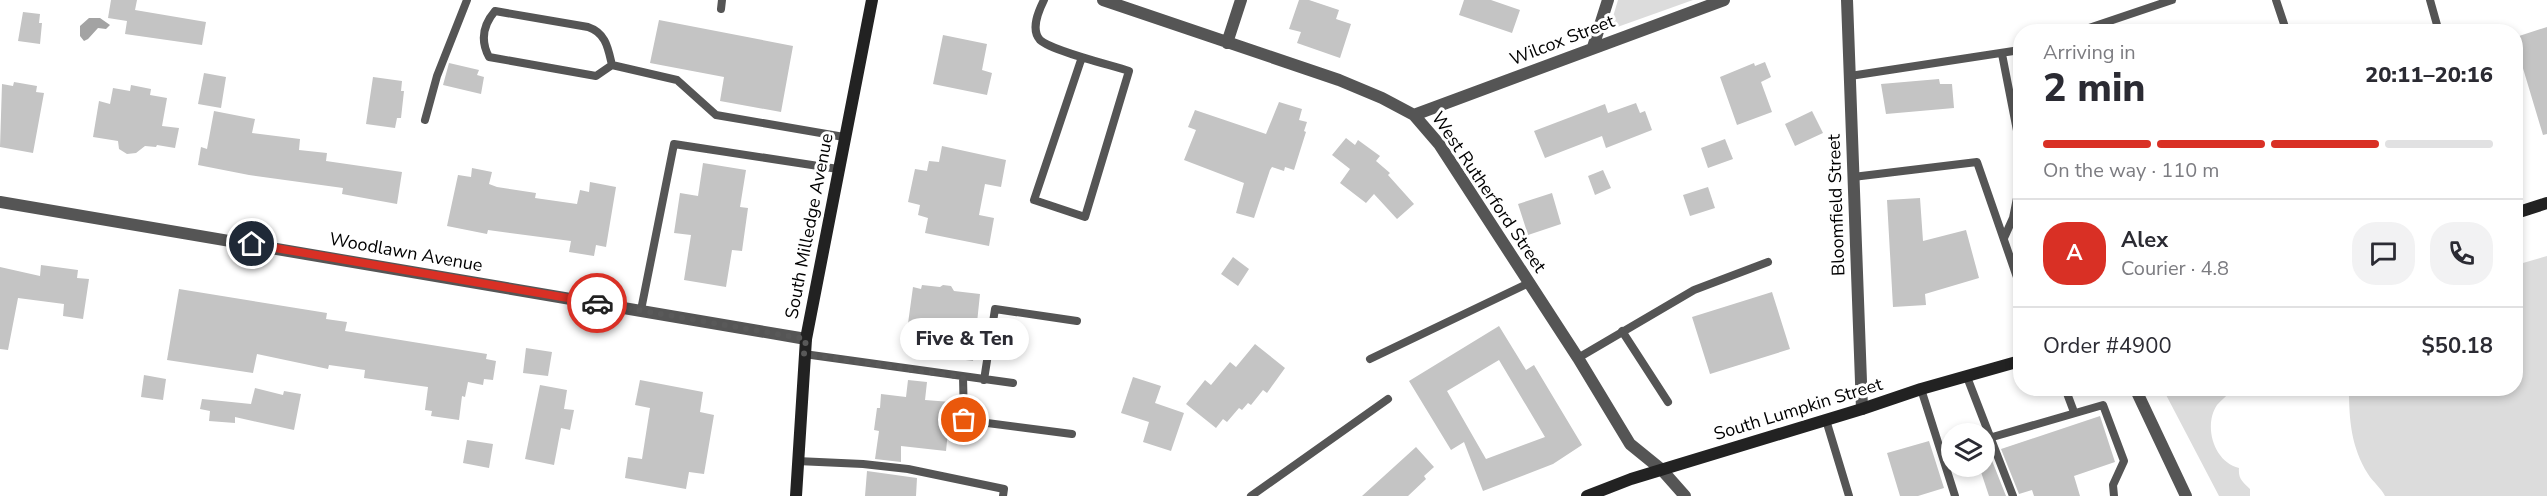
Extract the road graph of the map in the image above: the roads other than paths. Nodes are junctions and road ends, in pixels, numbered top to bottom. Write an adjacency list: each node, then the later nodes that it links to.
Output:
1 (467, 0): 24 (lane)
2 (872, 0): 25 (main road, South Milledge Avenue)
3 (1044, 0): 19 (lane)
4 (1103, 0): 15 (street, West Rutherford Street)
5 (1241, 0): 15 (street)
6 (1608, 0): 16 (street)
7 (1724, 0): 16 (street, Wilcox Street)
8 (1847, 0): 21 (street, Bloomfield Street)
9 (2172, 0): 12 (lane)
10 (2276, 0): 13 (lane)
11 (2430, 0): 14 (lane)
12 (2101, 24)
13 (2284, 24)
14 (2437, 24)
15 (1227, 43): 23 (street, West Rutherford Street)
16 (1593, 47): 23 (street, Wilcox Street)
17 (2013, 51): 18 (lane)
18 (2001, 54): 21 (lane); 22 (lane)
19 (1082, 57): 19 (lane)
20 (612, 65): 20 (lane); 25 (lane)
21 (1850, 76): 27 (street, Bloomfield Street)
22 (2013, 112)
23 (1414, 115): 35 (street, West Rutherford Street)
24 (425, 120)
25 (844, 137): 26 (main road, South Milledge Avenue)
26 (837, 169): 36 (lane); 39 (main road, South Milledge Avenue)
27 (1853, 177): 32 (lane); 53 (street, Bloomfield Street)
28 (0, 202): 36 (street, Woodlawn Avenue)
29 (2547, 203): 30 (main road)
30 (2523, 211)
31 (2013, 218): 32 (lane)
32 (2004, 238): 34 (lane)
33 (1768, 262): 38 (lane)
34 (2013, 265)
35 (1528, 283): 41 (street, West Rutherford Street); 42 (lane)
36 (641, 310): 39 (street, Woodlawn Avenue)
37 (1077, 321): 46 (lane)
38 (1622, 331): 41 (lane); 52 (lane)
39 (806, 339): 40 (main road, South Milledge Avenue)
40 (804, 354): 44 (lane); 60 (main road, South Milledge Avenue)
41 (1578, 358): 61 (street, West Rutherford Street)
42 (1370, 359)
43 (2013, 363): 45 (main road, South Lumpkin Street)
44 (963, 377): 46 (lane); 57 (lane)
45 (1967, 377): 48 (main road, South Lumpkin Street); 56 (lane)
46 (984, 380): 47 (lane)
47 (1013, 383)
48 (1921, 389): 53 (main road, South Lumpkin Street); 69 (lane)
49 (2068, 396): 54 (lane)
50 (2139, 396): 62 (street)
51 (1389, 399): 65 (lane)
52 (1668, 402)
53 (1862, 409): 55 (main road, South Lumpkin Street)
54 (2074, 412): 58 (lane); 71 (lane)
55 (1826, 420): 61 (main road, South Lumpkin Street); 68 (lane)
56 (1984, 423)
57 (1072, 434)
58 (1995, 436)
59 (1995, 452): 70 (lane)
60 (797, 461): 63 (main road, South Milledge Avenue); 64 (lane)
61 (1662, 470): 66 (main road, South Lumpkin Street); 67 (street, West Rutherford Street)
62 (2183, 495)
63 (796, 496)
64 (1003, 496)
65 (1251, 496)
66 (1587, 496)
67 (1685, 496)
68 (1849, 496)
69 (1955, 496)
70 (2013, 496)
71 (2114, 496)

